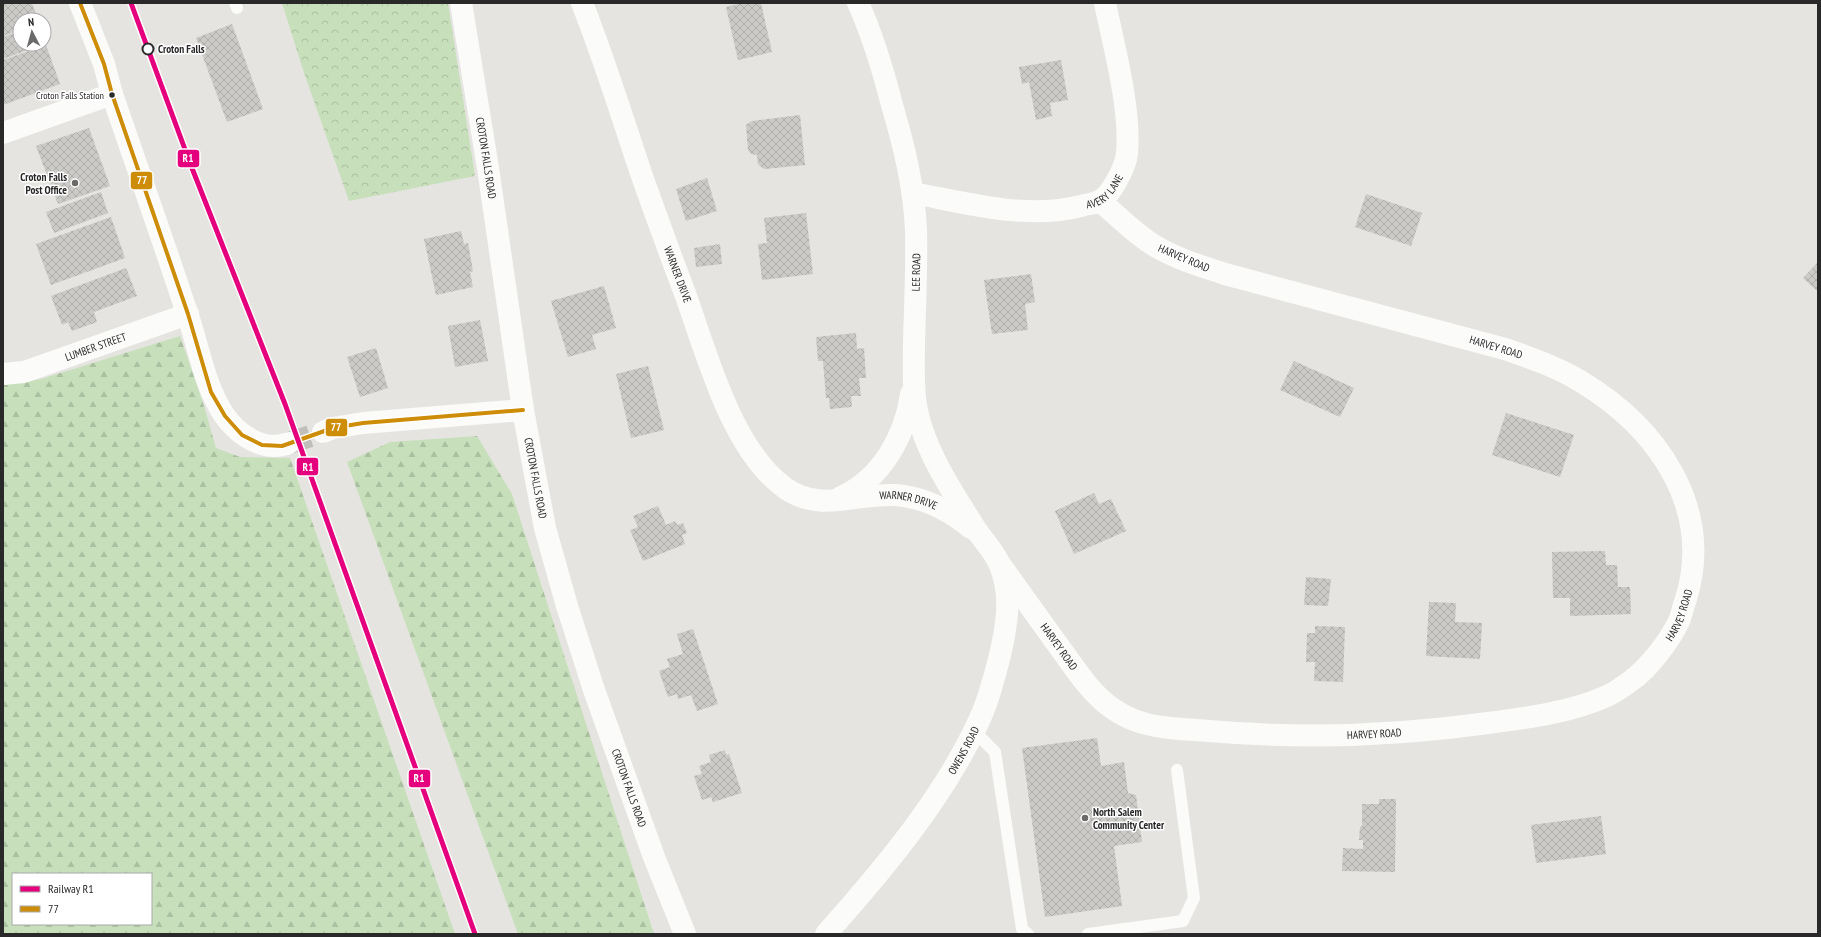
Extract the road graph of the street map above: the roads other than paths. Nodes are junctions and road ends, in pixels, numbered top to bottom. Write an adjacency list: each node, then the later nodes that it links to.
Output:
1 (80, 3): 6 (street)
2 (461, 3): 13 (street, CROTON FALLS ROAD)
3 (582, 3): 16 (street, WARNER DRIVE)
4 (858, 3): 8 (street, LEE ROAD)
5 (1105, 3): 9 (street, AVERY LANE)
6 (112, 94): 7 (street); 10 (street)
7 (3, 133)
8 (913, 193): 9 (street, AVERY LANE); 11 (street, LEE ROAD)
9 (1100, 201): 18 (street, HARVEY ROAD)
10 (188, 314): 12 (street, LUMBER STREET); 15 (street)
11 (914, 372): 16 (street, WARNER DRIVE); 17 (street, LEE ROAD)
12 (3, 374)
13 (523, 410): 14 (street); 21 (street, CROTON FALLS ROAD)
14 (324, 432)
15 (288, 443)
16 (829, 502): 17 (street, WARNER DRIVE)
17 (980, 534): 18 (street, OWENS ROAD)
18 (999, 563): 19 (street, OWENS ROAD)
19 (973, 730): 22 (street, OWENS ROAD); 23 (lane)
20 (1177, 770): 24 (lane)
21 (685, 934)
22 (826, 934)
23 (1028, 934)
24 (1088, 934)

